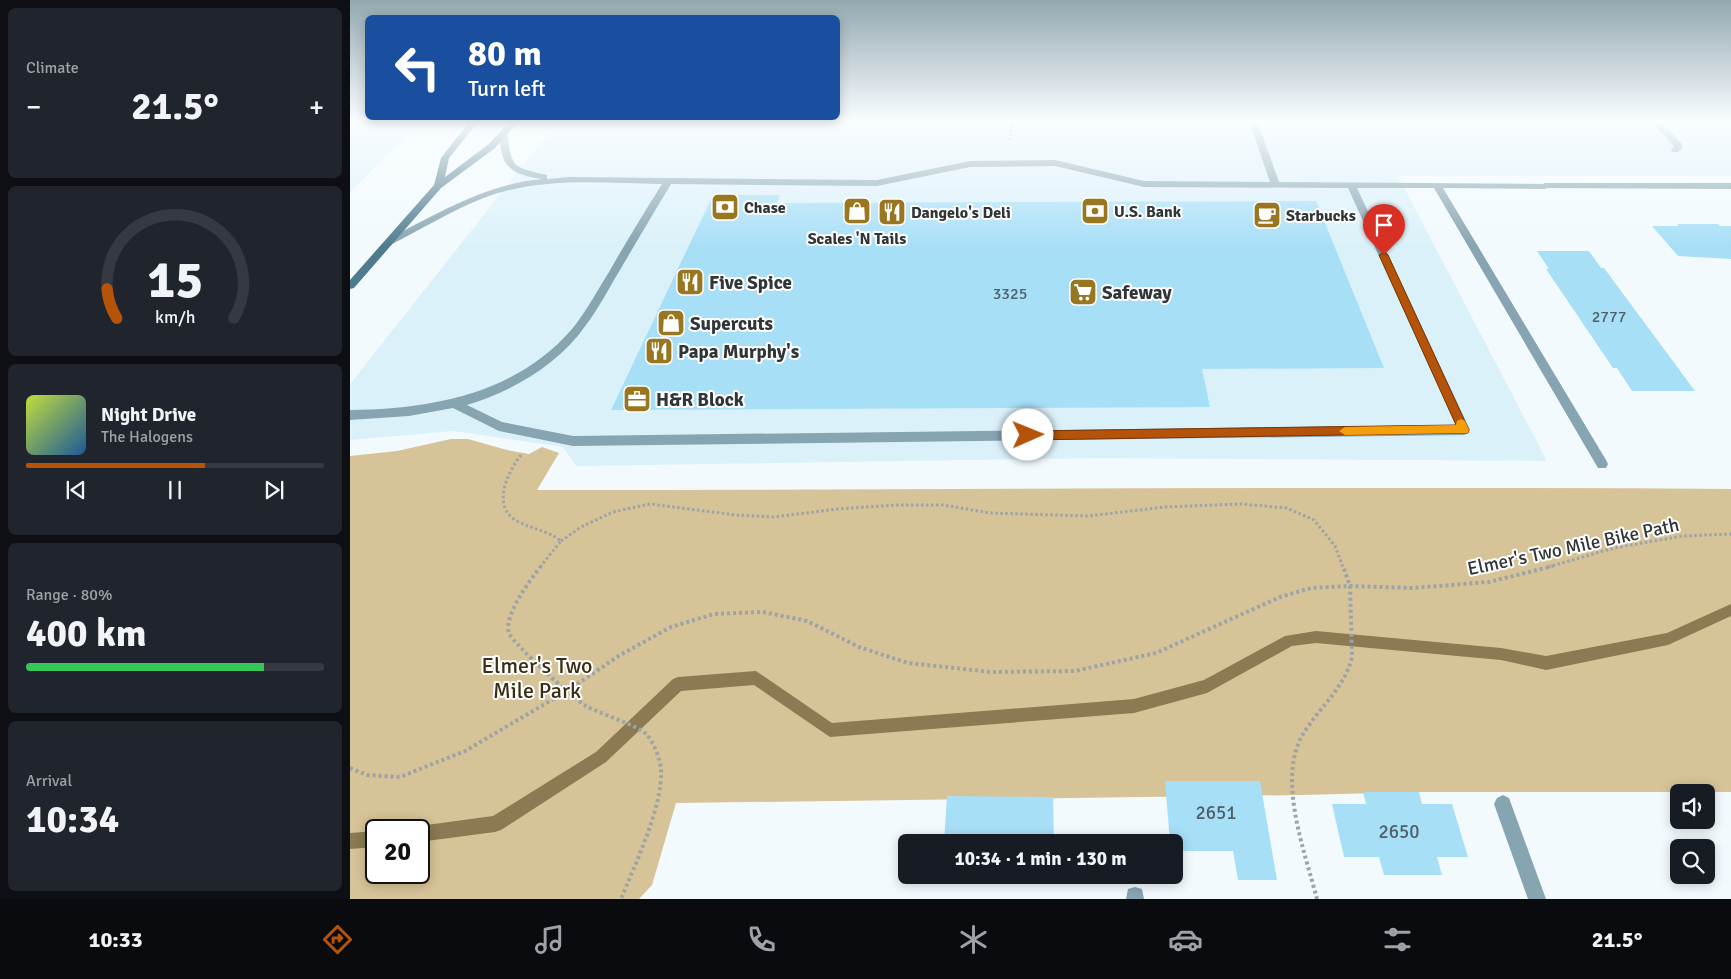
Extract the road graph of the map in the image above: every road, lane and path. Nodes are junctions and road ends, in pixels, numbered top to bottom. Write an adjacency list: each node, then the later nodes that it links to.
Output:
1 (444, 163): 9 (main road)
2 (470, 163): 9 (main road)
3 (510, 163): 5 (street)
4 (1268, 163): 7 (street)
5 (569, 180): 6 (street); 12 (street)
6 (668, 181): 7 (street); 14 (street)
7 (1276, 185): 8 (street)
8 (1352, 185): 10 (street); 16 (street)
9 (438, 186): 12 (main road)
10 (1436, 186): 11 (street); 17 (street)
11 (1731, 186)
12 (389, 242): 13 (main road)
13 (350, 286)
14 (455, 404): 15 (street); 16 (street)
15 (350, 415)
16 (537, 434): 19 (path)
17 (1602, 464)
18 (1731, 534): 20 (path, Elmer's Two Mile Bike Path)
19 (560, 541): 20 (path); 21 (path)
20 (1350, 586): 21 (path, Elmer's Two Mile Bike Path); 25 (path)
21 (568, 691): 22 (path, Elmer's Two Mile Bike Path); 24 (path)
22 (350, 768)
23 (1503, 804): 26 (street)
24 (621, 899)
25 (1317, 899)
26 (1537, 899)

